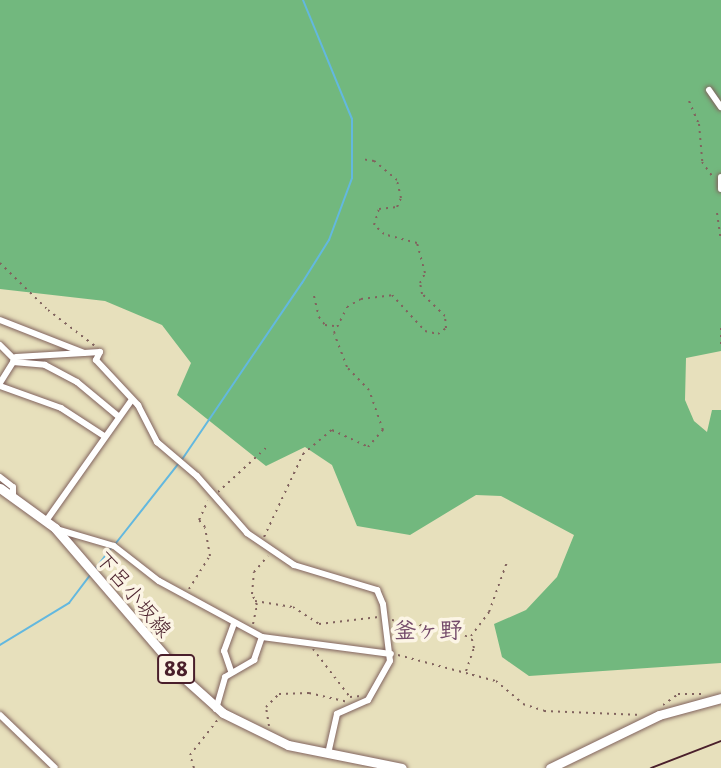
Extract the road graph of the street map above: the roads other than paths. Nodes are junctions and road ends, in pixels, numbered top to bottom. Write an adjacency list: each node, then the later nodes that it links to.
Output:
1 (709, 90): 2 (street)
2 (721, 107)
3 (720, 178): 4 (street)
4 (721, 189)
5 (0, 320): 7 (street)
6 (0, 345): 8 (street)
7 (84, 353): 8 (street); 10 (street)
8 (14, 359): 9 (street); 11 (street)
9 (0, 385): 12 (street)
10 (131, 401): 11 (street); 20 (street)
11 (118, 416): 12 (street)
12 (104, 436): 16 (street)
13 (0, 477): 15 (street)
14 (0, 488): 15 (main road, 下呂小坂線 / 88)
15 (13, 495): 16 (main road, 下呂小坂線 / 88)
16 (46, 521): 17 (main road, 下呂小坂線 / 88)
17 (55, 528): 18 (street); 23 (main road, 下呂小坂線 / 88)
18 (234, 624): 19 (street); 21 (street)
19 (261, 637): 20 (street); 21 (street)
20 (391, 654): 25 (street)
21 (231, 671): 23 (street)
22 (721, 698): 28 (main road)
23 (219, 711): 25 (main road, 下呂小坂線 / 88)
24 (0, 715): 26 (street)
25 (328, 754): 27 (main road, 下呂小坂線 / 88)
26 (55, 768)
27 (402, 768)
28 (551, 768)

